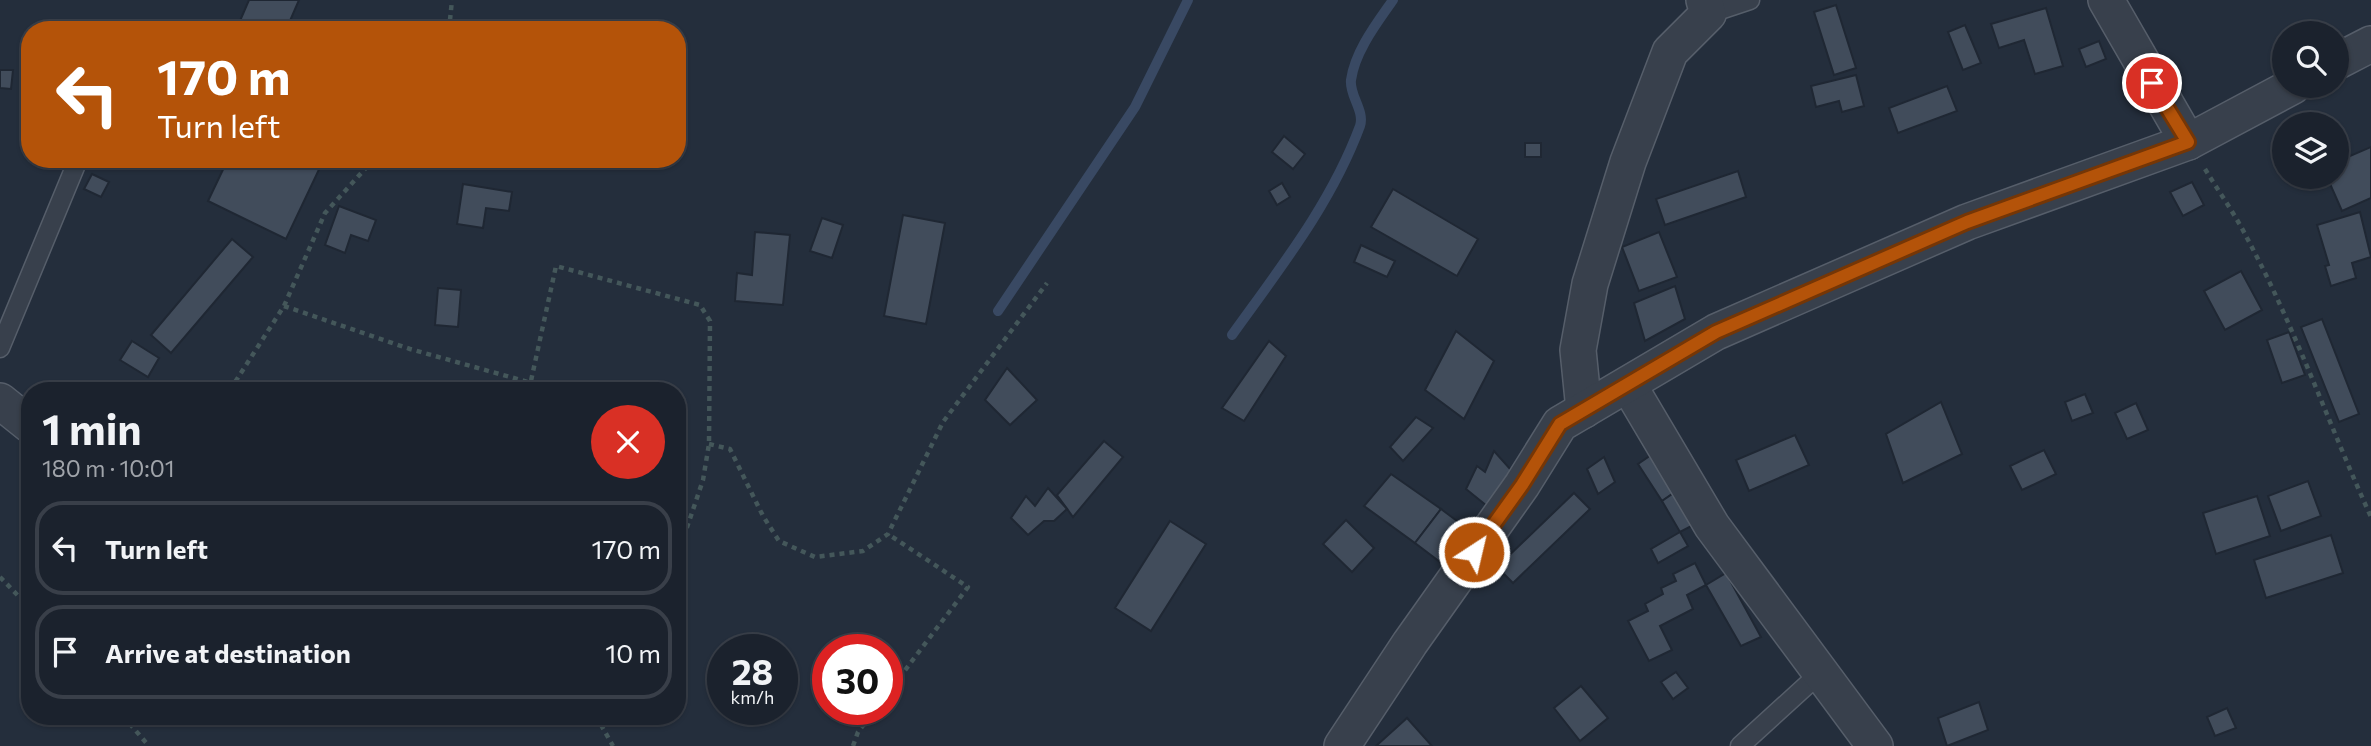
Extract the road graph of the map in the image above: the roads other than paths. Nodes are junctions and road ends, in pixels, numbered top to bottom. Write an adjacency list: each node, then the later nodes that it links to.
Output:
1 (1750, 0): 3 (lane)
2 (2106, 0): 7 (street)
3 (1706, 7): 12 (street)
4 (2371, 44): 5 (street)
5 (2349, 55)
6 (2272, 97): 7 (street)
7 (2188, 142): 10 (street)
8 (75, 168): 9 (lane)
9 (0, 348)
10 (1629, 386): 12 (street); 14 (street)
11 (0, 401): 13 (street)
12 (1584, 410): 15 (street)
13 (21, 418)
14 (1819, 674): 16 (lane); 17 (street)
15 (1342, 746)
16 (1741, 746)
17 (1875, 746)

